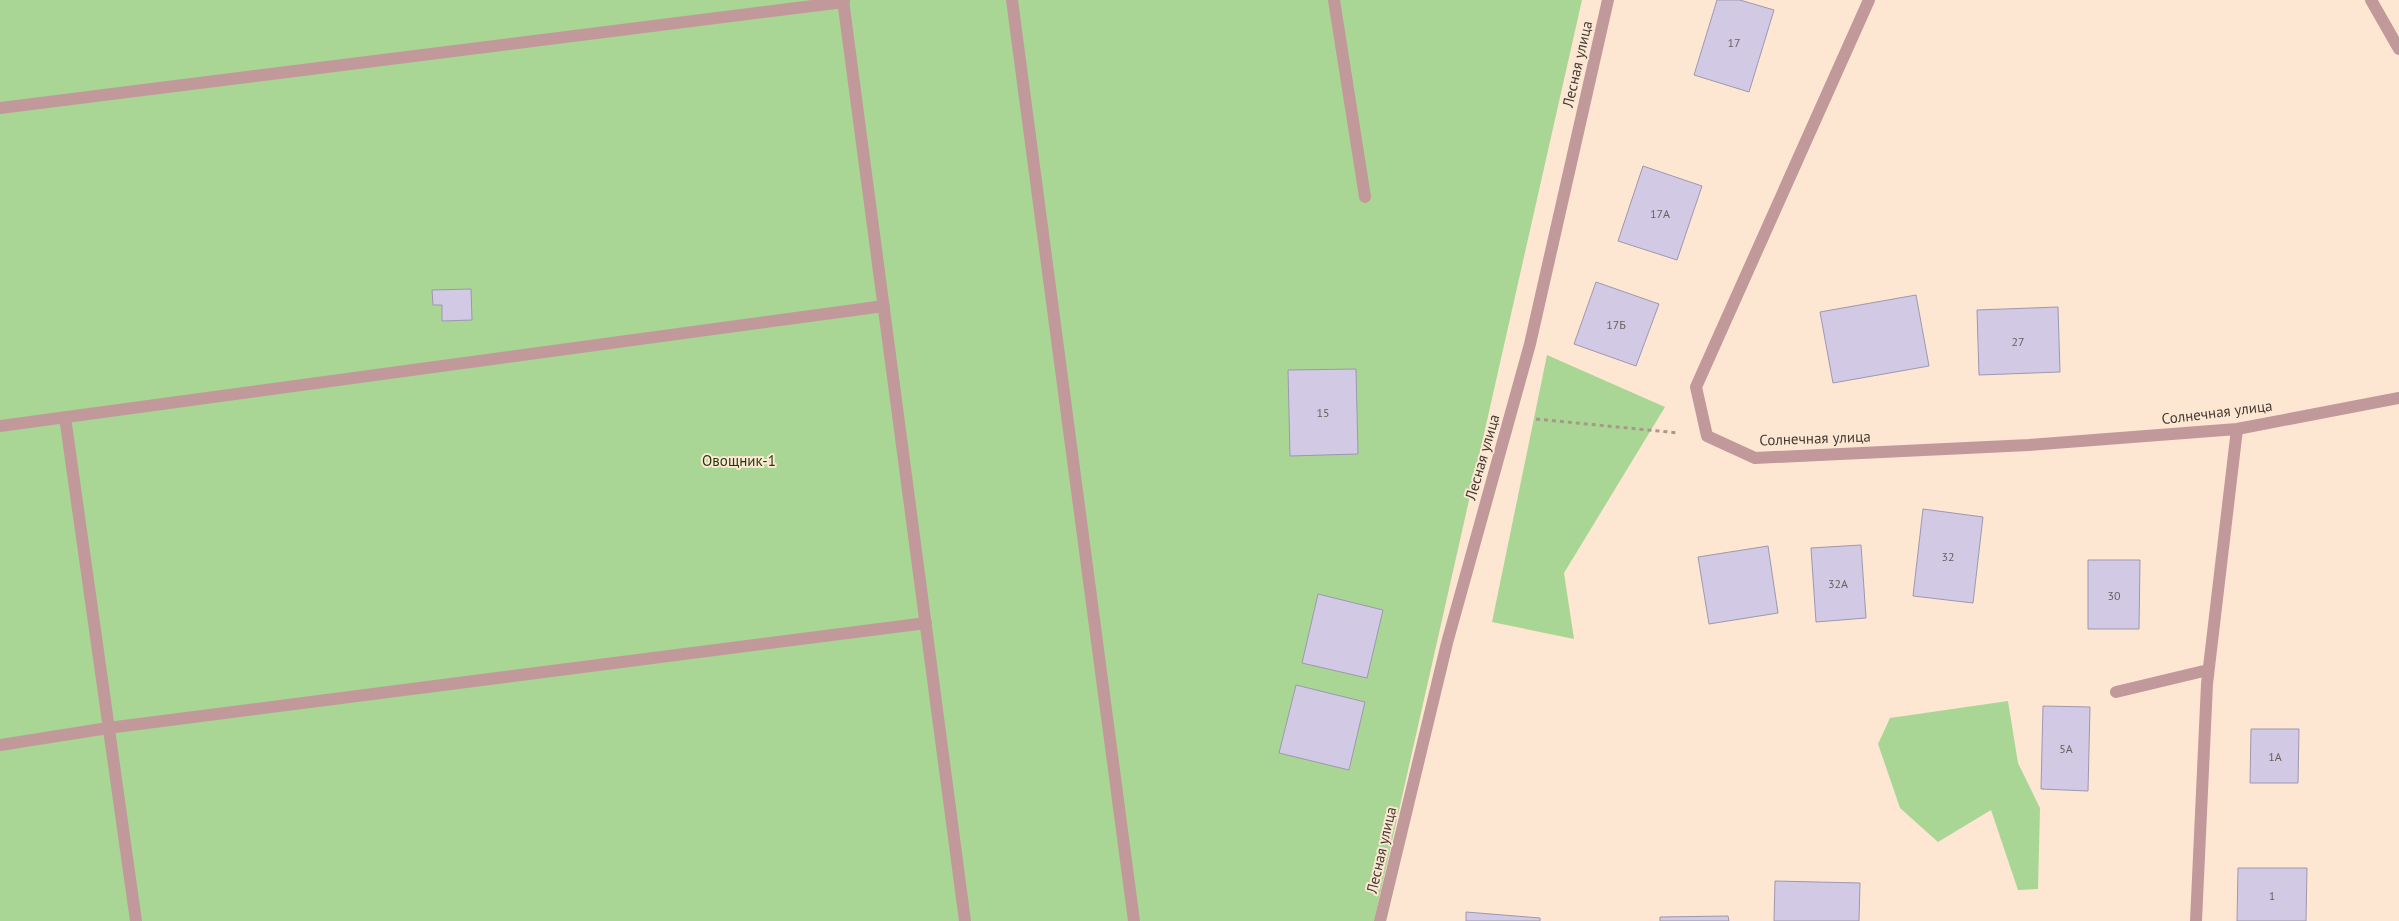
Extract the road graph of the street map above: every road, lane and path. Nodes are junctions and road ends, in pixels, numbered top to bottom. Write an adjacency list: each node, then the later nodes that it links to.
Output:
1 (1012, 0): 24 (street)
2 (1334, 0): 9 (street)
3 (1608, 0): 12 (street, Лесная улица)
4 (1869, 0): 16 (street)
5 (2371, 0): 7 (street)
6 (844, 1): 8 (street); 10 (street)
7 (2399, 49)
8 (0, 108)
9 (1365, 197)
10 (884, 306): 13 (street); 17 (street)
11 (2399, 398): 15 (street, Солнечная улица)
12 (1510, 416): 16 (path); 25 (street, Лесная улица)
13 (65, 417): 14 (street); 20 (street)
14 (0, 426)
15 (2237, 429): 16 (street, Солнечная улица); 18 (street)
16 (1707, 436)
17 (926, 623): 20 (street); 23 (street)
18 (2208, 670): 19 (street); 26 (street)
19 (2116, 692)
20 (108, 728): 21 (street); 22 (street)
21 (0, 745)
22 (136, 921)
23 (965, 921)
24 (1134, 921)
25 (1380, 921)
26 (2196, 921)

